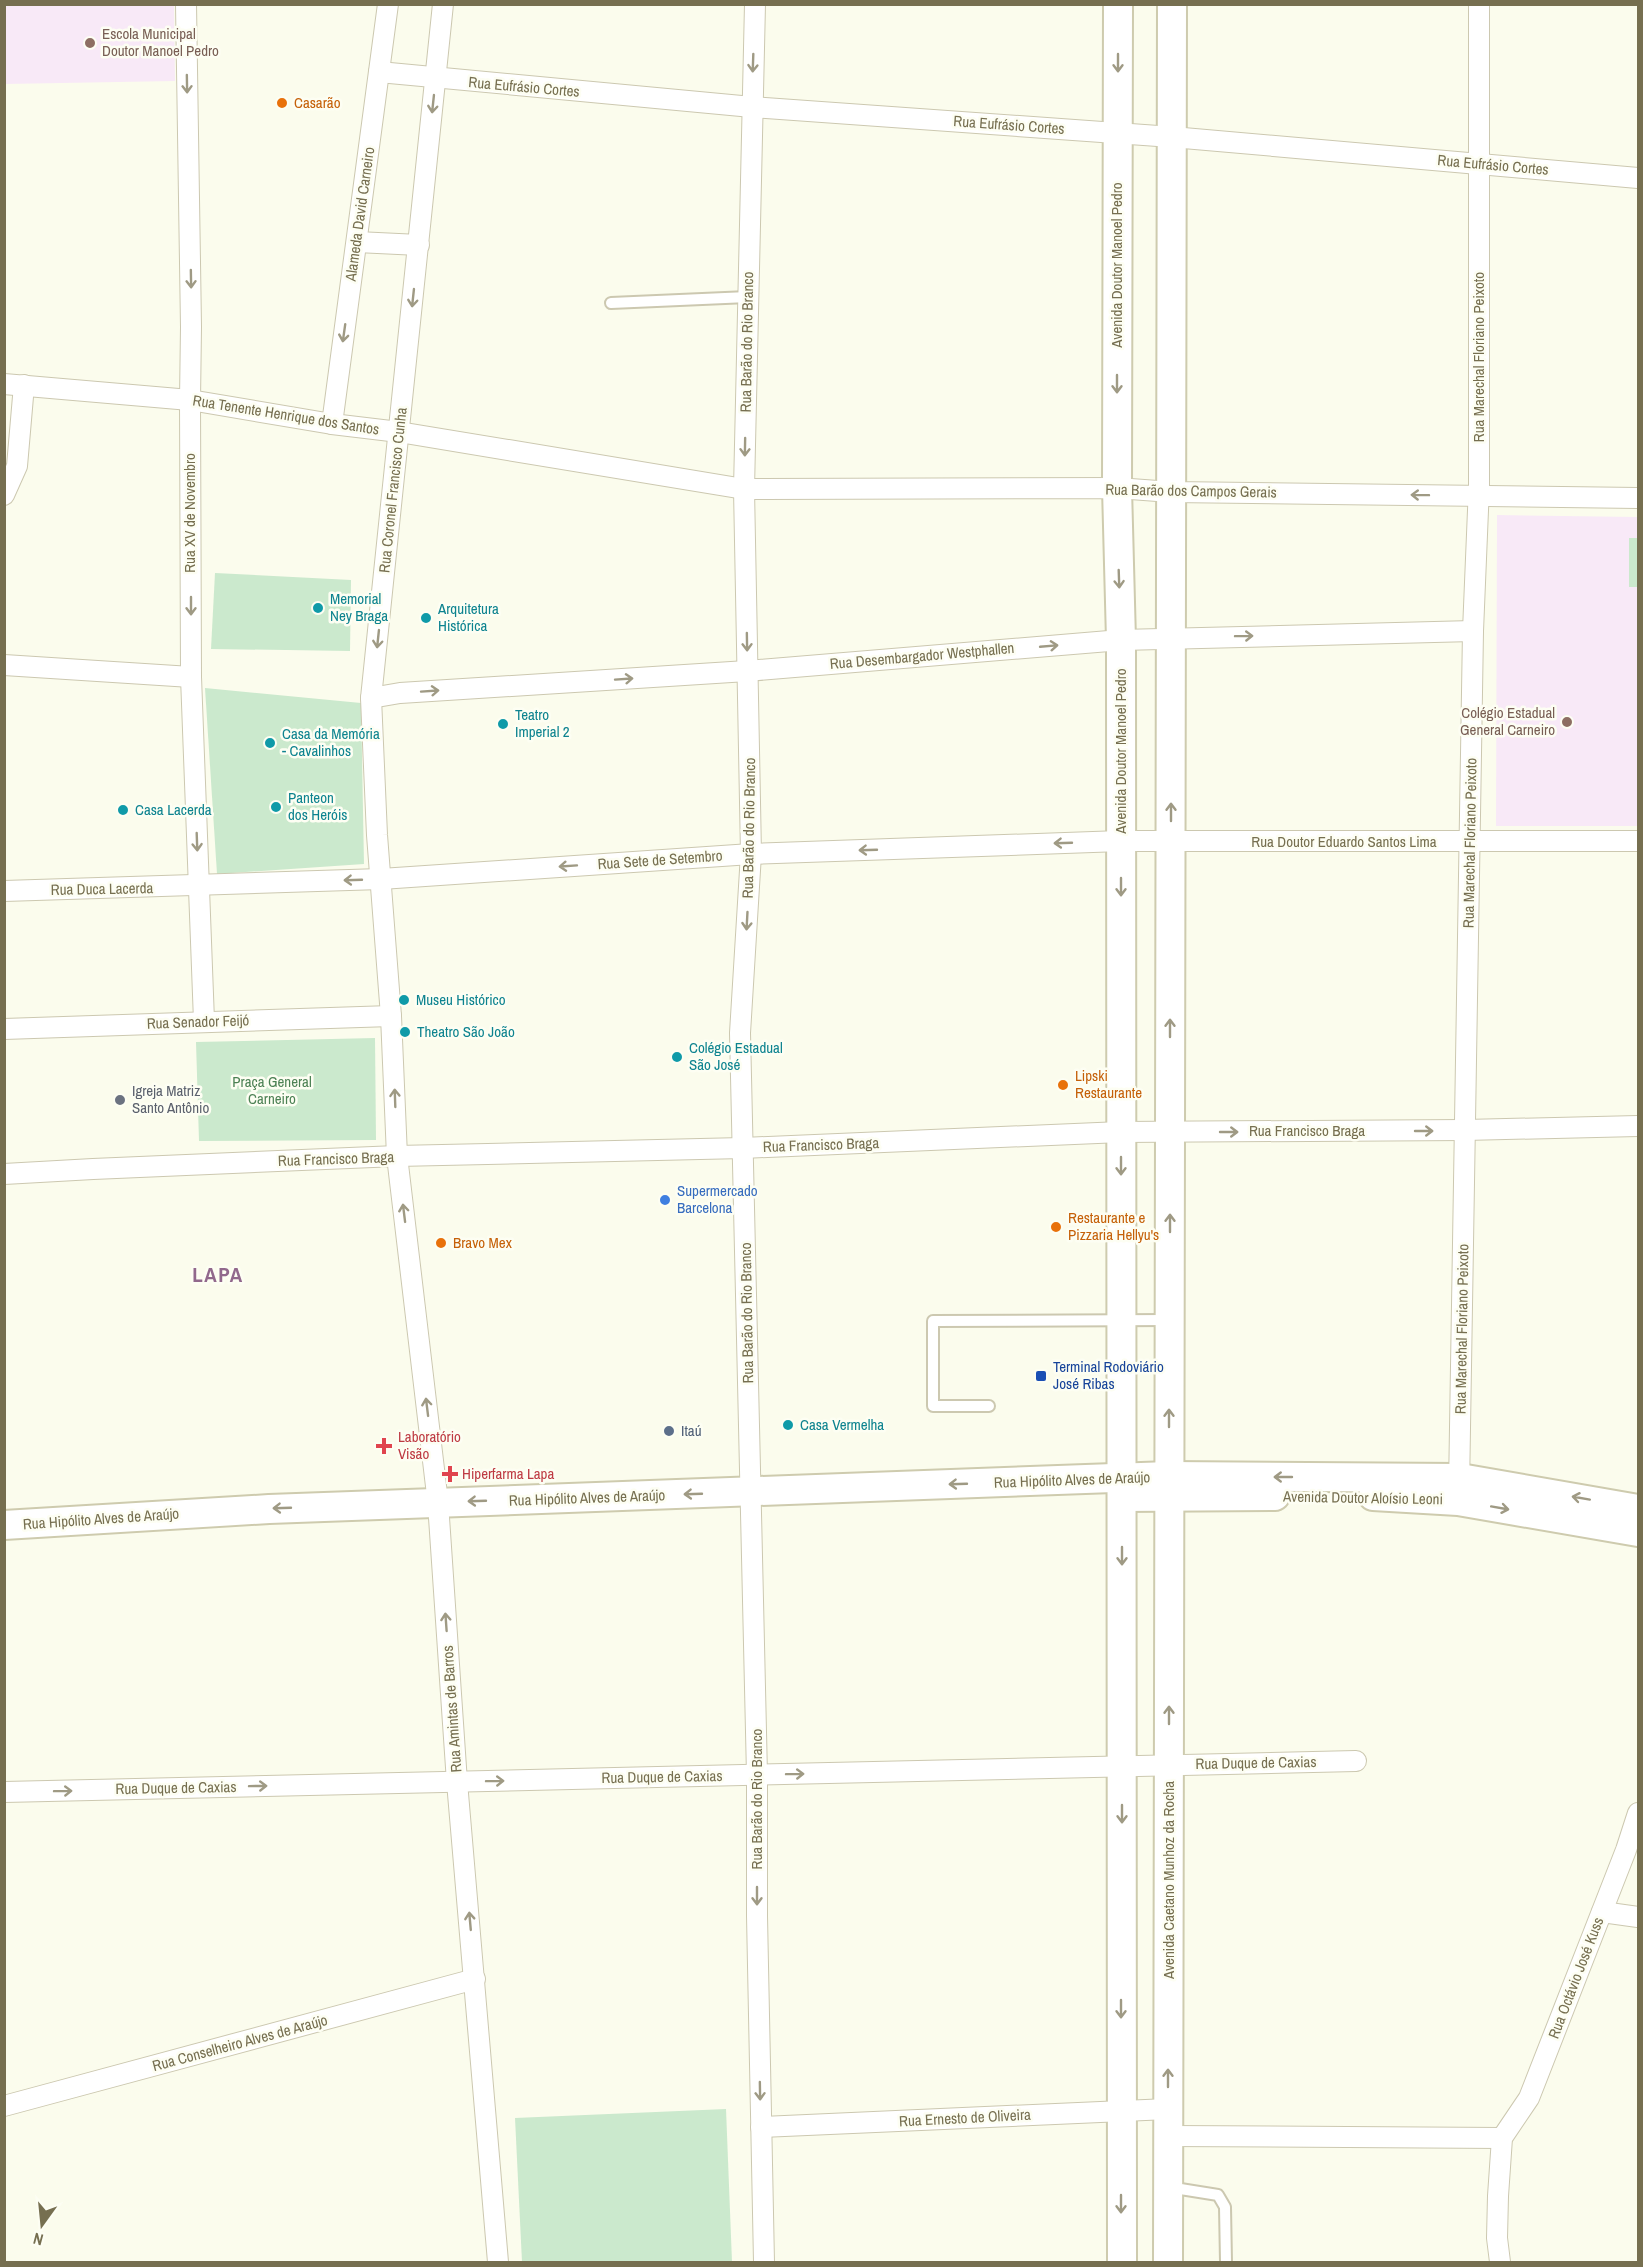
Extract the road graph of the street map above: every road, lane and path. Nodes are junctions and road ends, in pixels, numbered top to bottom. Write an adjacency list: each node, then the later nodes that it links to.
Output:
1 (186, 4): 20 (street, Rua XV de Novembro, one-way to 20)
2 (388, 4): 8 (street, Alameda David Carneiro)
3 (443, 4): 9 (street, Rua Coronel Francisco Cunha)
4 (755, 4): 10 (street, Rua Barão do Rio Branco, one-way to 10)
5 (1118, 4): 11 (main road, Avenida Doutor Manoel Pedro, one-way to 11)
6 (1172, 4): 12 (main road)
7 (1479, 4): 13 (street, Rua Marechal Floriano Peixoto)
8 (379, 72): 9 (street, Rua Eufrásio Cortes); 15 (street, Alameda David Carneiro)
9 (436, 79): 10 (street, Rua Eufrásio Cortes); 16 (street, Rua Coronel Francisco Cunha, one-way to 16)
10 (752, 107): 11 (street, Rua Eufrásio Cortes); 17 (street, Rua Barão do Rio Branco)
11 (1117, 133): 12 (street, Rua Eufrásio Cortes); 23 (main road, Avenida Doutor Manoel Pedro, one-way to 23)
12 (1172, 137): 13 (street, Rua Eufrásio Cortes); 25 (main road)
13 (1479, 163): 14 (street, Rua Eufrásio Cortes); 27 (street, Rua Marechal Floriano Peixoto)
14 (1638, 178)
15 (357, 242): 16 (street); 21 (street, Alameda David Carneiro, one-way to 21)
16 (418, 245): 22 (street, Rua Coronel Francisco Cunha, one-way to 22)
17 (748, 297): 18 (lane); 24 (street, Rua Barão do Rio Branco, one-way to 24)
18 (611, 303)
19 (14, 385): 20 (street, Rua Tenente Henrique dos Santos); 26 (street)
20 (190, 400): 21 (street, Rua Tenente Henrique dos Santos); 34 (street, Rua XV de Novembro, one-way to 34)
21 (332, 423): 22 (street, Rua Tenente Henrique dos Santos)
22 (399, 432): 24 (street, Rua Tenente Henrique dos Santos); 35 (street, Rua Coronel Francisco Cunha, one-way to 35)
23 (1117, 488): 24 (street, Rua Barão dos Campos Gerais); 25 (street, Rua Barão dos Campos Gerais); 31 (main road, Avenida Doutor Manoel Pedro, one-way to 31)
24 (744, 489): 33 (street, Rua Barão do Rio Branco, one-way to 33)
25 (1171, 492): 27 (street, Rua Barão dos Campos Gerais, one-way to 25); 30 (main road)
26 (4, 495)
27 (1479, 496): 28 (street, Rua Barão dos Campos Gerais); 29 (street, Rua Marechal Floriano Peixoto)
28 (1638, 498)
29 (1473, 631): 30 (street, Rua Desembargador Westphallen, one-way to 29); 39 (street, Rua Marechal Floriano Peixoto)
30 (1171, 638): 31 (street, Rua Desembargador Westphallen); 38 (main road, one-way to 30)
31 (1121, 640): 33 (street, Rua Desembargador Westphallen, one-way to 31); 36 (main road, Avenida Doutor Manoel Pedro)
32 (4, 665): 34 (street)
33 (747, 671): 35 (street, Rua Desembargador Westphallen, one-way to 33); 40 (street, Rua Barão do Rio Branco)
34 (191, 677): 42 (street, Rua XV de Novembro, one-way to 42)
35 (372, 698): 41 (street, Rua Coronel Francisco Cunha)
36 (1121, 841): 38 (street, Rua Doutor Eduardo Santos Lima); 40 (street, Rua Sete de Setembro, one-way to 40); 49 (main road, Avenida Doutor Manoel Pedro, one-way to 49)
37 (1638, 841): 39 (street, Rua Doutor Eduardo Santos Lima)
38 (1171, 842): 39 (street, Rua Doutor Eduardo Santos Lima); 50 (main road, one-way to 38)
39 (1470, 842): 48 (street, Rua Marechal Floriano Peixoto)
40 (751, 854): 41 (street, Rua Sete de Setembro, one-way to 41); 51 (street, Rua Barão do Rio Branco, one-way to 51)
41 (381, 879): 42 (street, Rua Sete de Setembro, one-way to 42); 44 (street, Rua Coronel Francisco Cunha)
42 (199, 886): 43 (street, Rua Duca Lacerda); 45 (street, Rua XV de Novembro)
43 (4, 891)
44 (391, 1016): 45 (street, Rua Senador Feijó); 52 (street, Rua Coronel Francisco Cunha, one-way to 44)
45 (204, 1021): 46 (street, Rua Senador Feijó)
46 (4, 1029)
47 (1638, 1126): 48 (street, Rua Francisco Braga)
48 (1465, 1130): 50 (street, Rua Francisco Braga, one-way to 48); 59 (street, Rua Marechal Floriano Peixoto)
49 (1121, 1132): 50 (street, Rua Francisco Braga); 51 (street, Rua Francisco Braga); 54 (main road, Avenida Doutor Manoel Pedro, one-way to 54)
50 (1170, 1132): 55 (main road, one-way to 50)
51 (743, 1148): 52 (street, Rua Francisco Braga); 60 (street, Rua Barão do Rio Branco)
52 (397, 1156): 53 (street, Rua Francisco Braga); 61 (street, Rua Amintas de Barros, one-way to 52)
53 (4, 1174)
54 (1122, 1320): 55 (lane); 56 (lane); 57 (main road, Avenida Doutor Manoel Pedro)
55 (1170, 1320): 58 (main road, one-way to 55)
56 (989, 1406)
57 (1121, 1487): 58 (main road, Avenida Doutor Aloísio Leoni); 60 (main road, Rua Hipólito Alves de Araújo, one-way to 60); 67 (main road, one-way to 67)
58 (1169, 1487): 59 (main road, Avenida Doutor Aloísio Leoni); 66 (main road, Avenida Caetano Munhoz da Rocha, one-way to 58)
59 (1459, 1489): 62 (main road, Avenida Doutor Aloísio Leoni, one-way to 59); 64 (main road, Avenida Doutor Aloísio Leoni, one-way to 64)
60 (752, 1492): 61 (main road, Rua Hipólito Alves de Araújo, one-way to 61); 68 (street, Rua Barão do Rio Branco)
61 (438, 1503): 63 (main road, Rua Hipólito Alves de Araújo, one-way to 63); 69 (street, Rua Amintas de Barros, one-way to 61)
62 (1638, 1509)
63 (4, 1525)
64 (1638, 1532)
65 (1356, 1761): 66 (street, Rua Duque de Caxias)
66 (1169, 1765): 67 (street, Rua Duque de Caxias); 77 (main road, Avenida Caetano Munhoz da Rocha, one-way to 66)
67 (1122, 1768): 68 (street, Rua Duque de Caxias, one-way to 67); 76 (main road, one-way to 76)
68 (758, 1775): 69 (street, Rua Duque de Caxias, one-way to 68); 78 (street, Rua Barão do Rio Branco, one-way to 78)
69 (457, 1782): 70 (street, Rua Duque de Caxias, one-way to 69); 74 (street, Rua Amintas de Barros, one-way to 69)
70 (4, 1792)
71 (1638, 1813): 72 (street, Rua Octávio José Kuss)
72 (1602, 1912): 73 (street); 79 (street, Rua Octávio José Kuss)
73 (1638, 1917)
74 (475, 1980): 75 (street, Rua Conselheiro Alves de Araújo); 81 (street, Rua Amintas de Barros)
75 (4, 2106)
76 (1121, 2111): 77 (street, Rua Ernesto de Oliveira); 78 (street, Rua Ernesto de Oliveira); 83 (main road, one-way to 83)
77 (1168, 2122): 79 (street, Rua Ernesto de Oliveira); 80 (main road, Avenida Caetano Munhoz da Rocha)
78 (761, 2127): 82 (street, Rua Barão do Rio Branco)
79 (1502, 2138): 86 (street)
80 (1168, 2187): 84 (main road, Avenida Caetano Munhoz da Rocha); 85 (lane)
81 (497, 2262)
82 (764, 2262)
83 (1122, 2262)
84 (1168, 2262)
85 (1226, 2262)
86 (1500, 2262)

